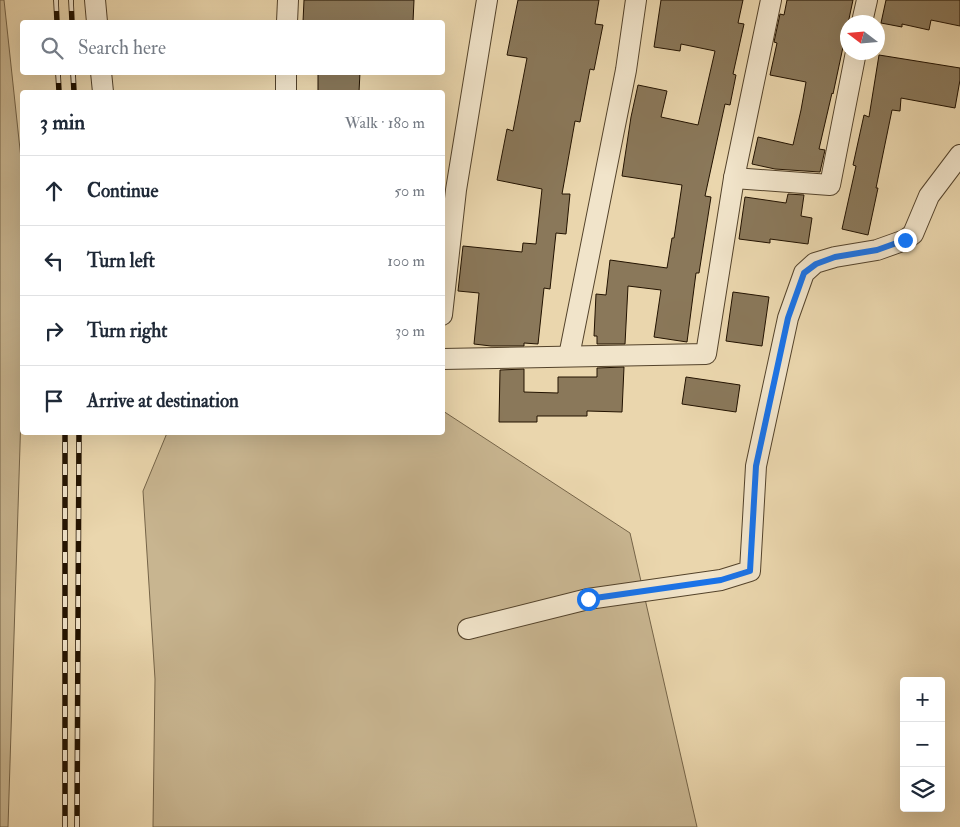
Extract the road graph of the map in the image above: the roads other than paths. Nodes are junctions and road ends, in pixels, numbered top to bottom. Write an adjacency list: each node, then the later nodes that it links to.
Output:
1 (95, 0): 8 (street)
2 (288, 0): 9 (street)
3 (486, 0): 17 (street)
4 (636, 0): 18 (street)
5 (771, 0): 16 (street)
6 (867, 0): 7 (street)
7 (864, 15)
8 (97, 20)
9 (288, 20)
10 (854, 60): 16 (street)
11 (102, 75): 13 (street)
12 (286, 75): 14 (street)
13 (103, 90)
14 (286, 90)
15 (960, 156): 20 (street)
16 (734, 178): 18 (street)
17 (445, 288)
18 (569, 356): 19 (street)
19 (445, 359)
20 (468, 629)

